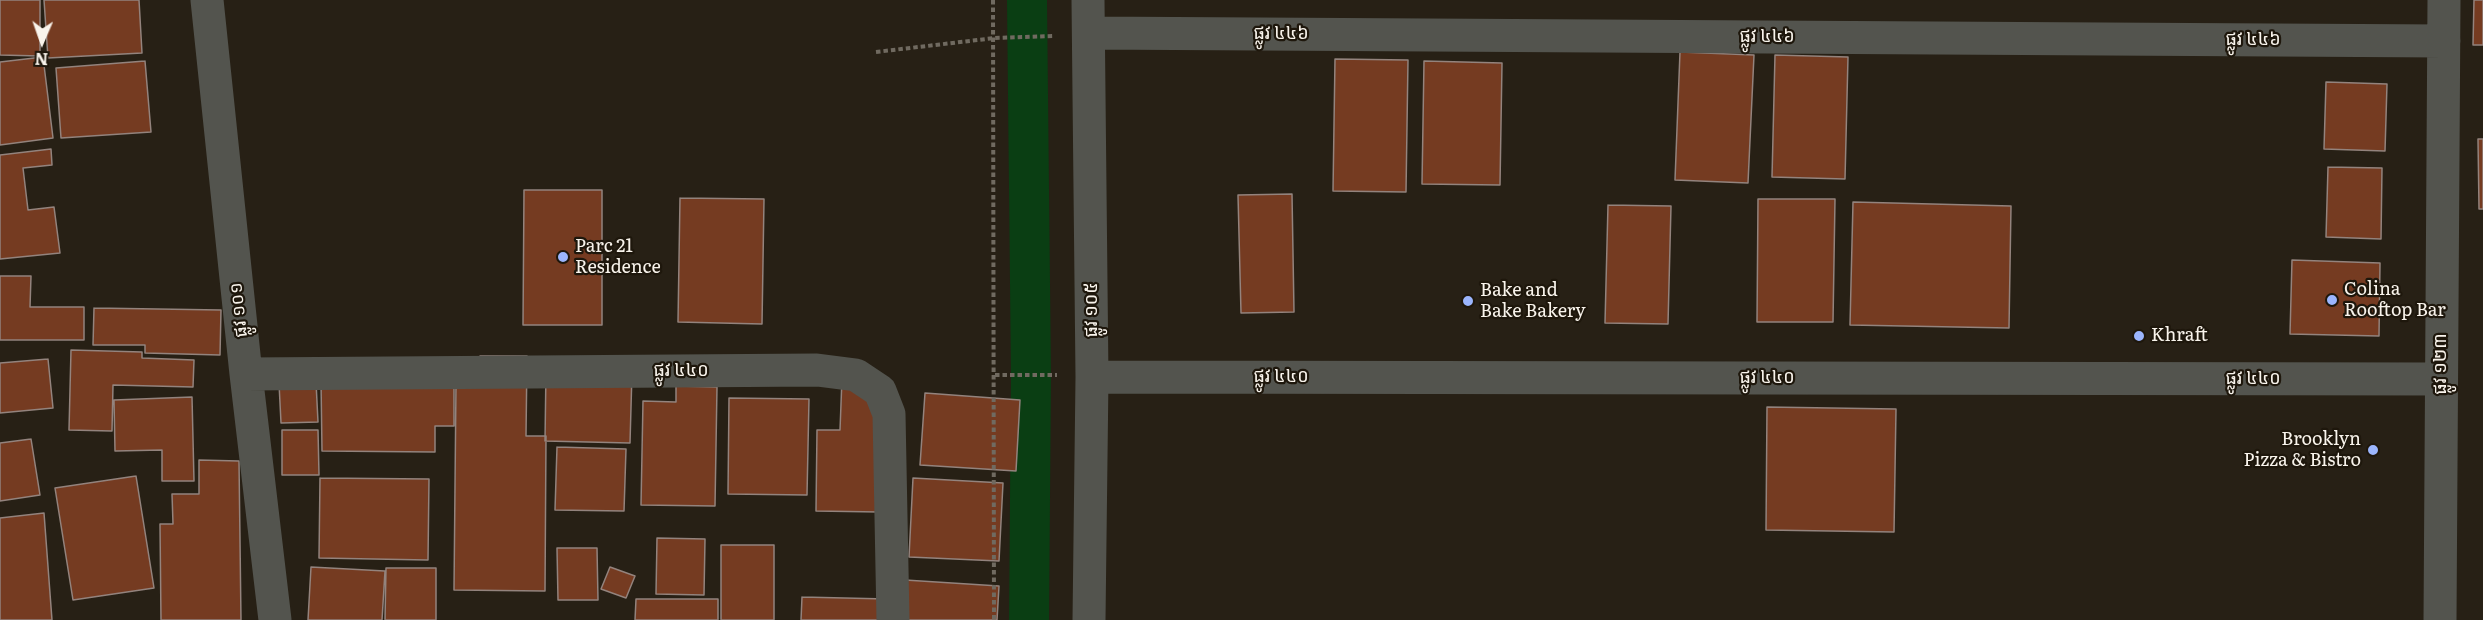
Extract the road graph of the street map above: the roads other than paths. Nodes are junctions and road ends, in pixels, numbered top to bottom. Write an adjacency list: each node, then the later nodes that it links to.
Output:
1 (207, 0): 6 (street, ផ្លូវ ១០១)
2 (1088, 0): 4 (street, ផ្លូវ ១០៥)
3 (2444, 0): 5 (street, ផ្លូវ ១២៣)
4 (1090, 33): 5 (street, ផ្លូវ ៤៤៦); 7 (street, ផ្លូវ ១០៥)
5 (2444, 41): 8 (street, ផ្លូវ ១២៣)
6 (246, 374): 9 (street, ផ្លូវ ១០១); 10 (street, ផ្លូវ ៤៤០)
7 (1092, 377): 8 (street, ផ្លូវ ៤៤០); 11 (street, ផ្លូវ ១០៥)
8 (2441, 379): 12 (street, ផ្លូវ ១២៣)
9 (275, 620)
10 (893, 620)
11 (1089, 620)
12 (2440, 620)

